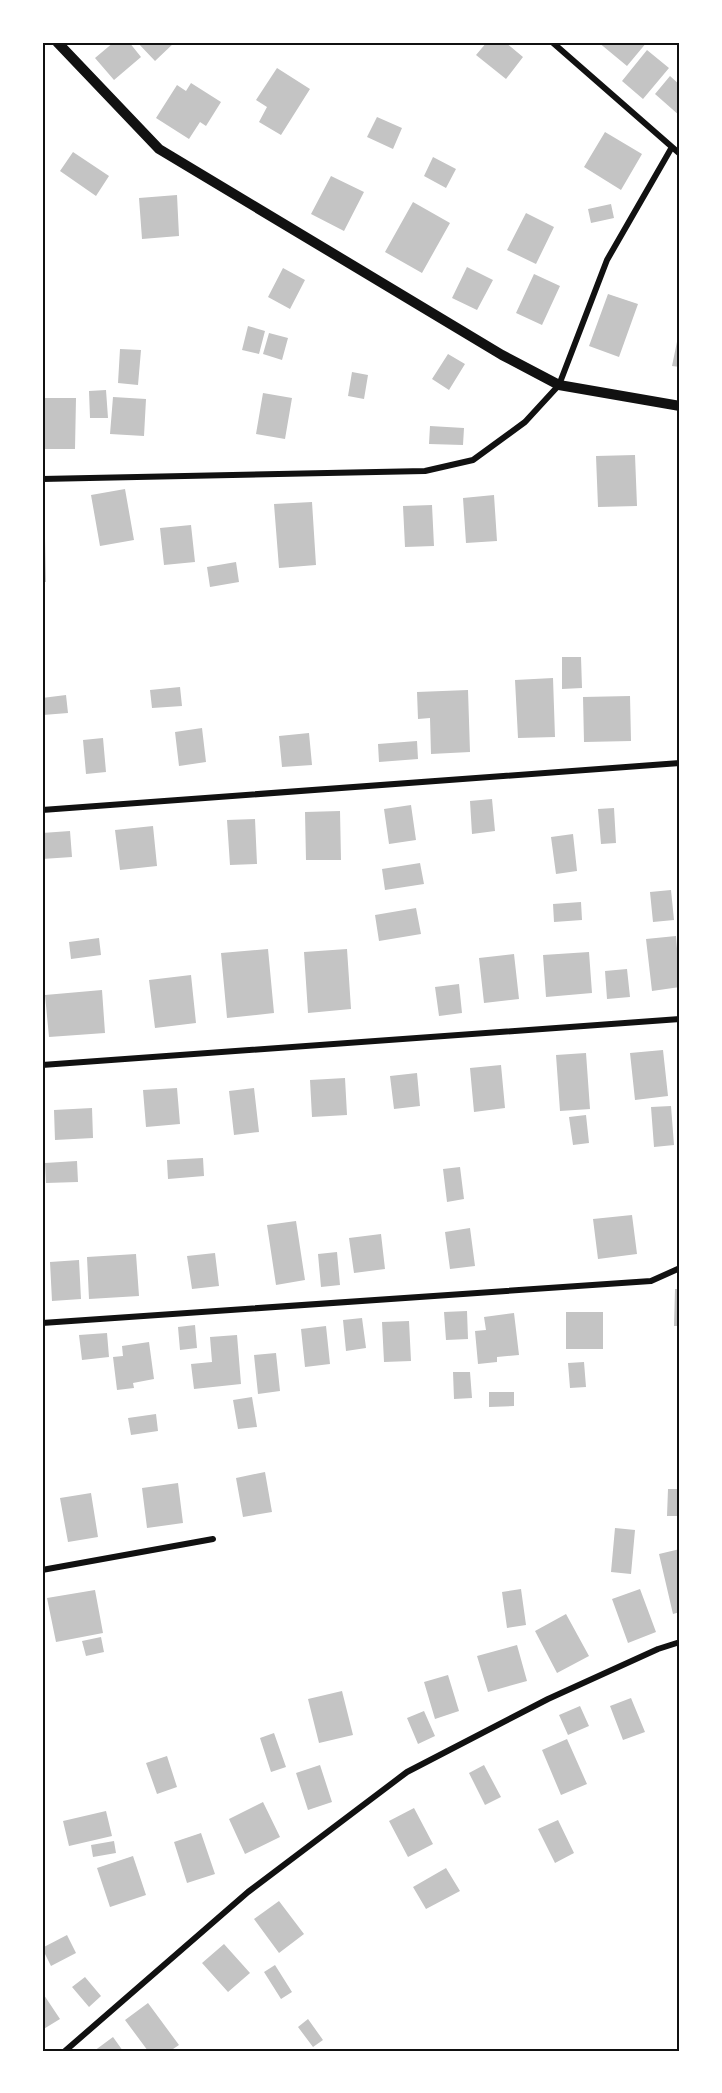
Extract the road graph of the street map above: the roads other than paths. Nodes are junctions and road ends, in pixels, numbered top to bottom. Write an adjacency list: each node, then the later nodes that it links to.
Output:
1 (57, 42): 5 (street)
2 (552, 42): 3 (street)
3 (672, 147): 4 (street); 5 (street)
4 (680, 154)
5 (559, 385): 6 (street); 7 (street)
6 (680, 406)
7 (42, 479)
8 (680, 763): 9 (street)
9 (42, 810)
10 (680, 1019): 11 (street)
11 (42, 1065)
12 (680, 1268): 13 (street)
13 (42, 1323)
14 (213, 1539): 15 (street)
15 (42, 1570)
16 (680, 1642): 17 (street)
17 (65, 2051)

